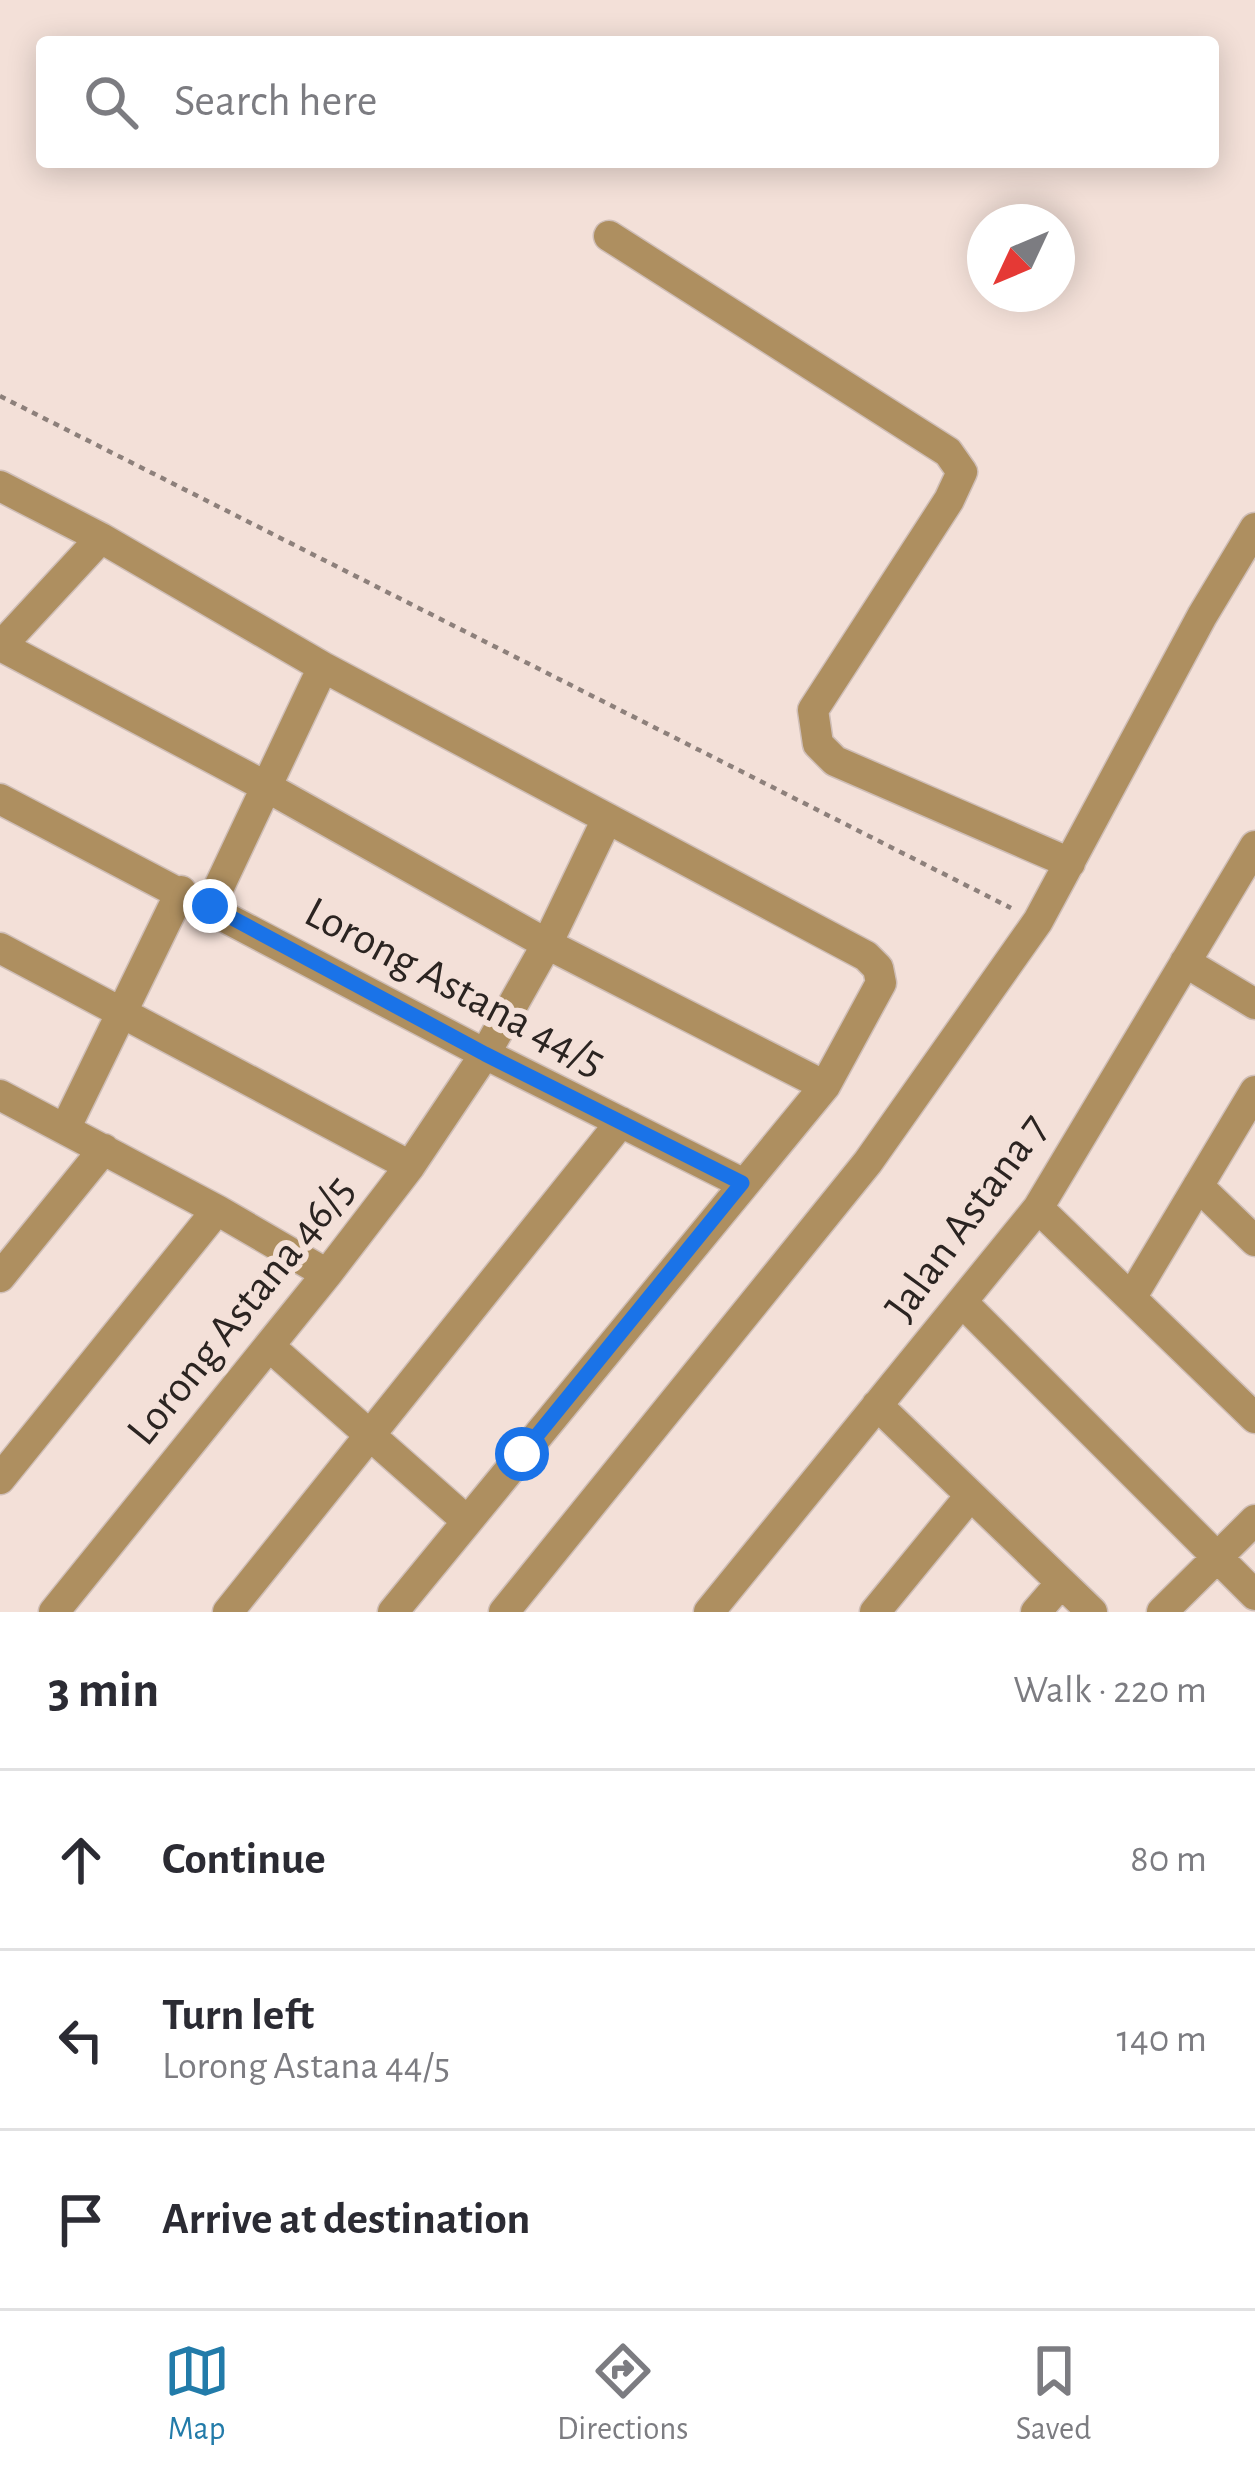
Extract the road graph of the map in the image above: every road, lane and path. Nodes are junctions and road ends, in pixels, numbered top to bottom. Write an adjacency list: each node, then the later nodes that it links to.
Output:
1 (609, 236): 12 (street)
2 (0, 396): 15 (path)
3 (0, 486): 5 (street)
4 (1255, 528): 12 (street)
5 (101, 538): 6 (street); 7 (street)
6 (0, 646): 8 (street)
7 (323, 668): 8 (street); 10 (street)
8 (265, 786): 14 (street); 16 (street)
9 (0, 799): 13 (street, Lorong Astana 44/5)
10 (607, 820): 16 (street, Lorong Astana 46/5); 22 (street)
11 (1255, 847): 18 (street, Jalan Astana 7)
12 (1070, 863): 15 (street)
13 (181, 891): 14 (street, Lorong Astana 44/5); 20 (street)
14 (210, 906): 21 (street, Lorong Astana 44/5)
15 (1038, 921): 52 (street)
16 (547, 944): 21 (street, Lorong Astana 46/5); 22 (street)
17 (0, 948): 20 (street)
18 (1185, 962): 19 (street); 31 (street, Jalan Astana 7)
19 (1255, 1004)
20 (124, 1013): 26 (street); 28 (street)
21 (485, 1054): 25 (street, Lorong Astana 44/5); 28 (street, Lorong Astana 46/5)
22 (825, 1086): 29 (street)
23 (1255, 1090): 30 (street)
24 (0, 1095): 26 (street)
25 (621, 1122): 29 (street, Lorong Astana 44/5); 41 (street)
26 (65, 1130): 27 (street)
27 (104, 1149): 32 (street); 35 (street)
28 (410, 1166): 34 (street, Lorong Astana 46/5)
29 (742, 1183): 45 (street)
30 (1198, 1186): 33 (street); 36 (street)
31 (1038, 1208): 36 (street); 37 (street, Jalan Astana 7)
32 (217, 1210): 34 (street); 42 (street)
33 (1255, 1240)
34 (327, 1274): 38 (street, Lorong Astana 46/5)
35 (0, 1277)
36 (1131, 1298): 40 (street)
37 (962, 1302): 39 (street, Jalan Astana 7); 46 (street)
38 (269, 1346): 41 (street); 49 (street, Lorong Astana 46/5)
39 (878, 1405): 43 (street); 53 (street, Jalan Astana 7)
40 (1255, 1418)
41 (370, 1433): 45 (street); 50 (street)
42 (0, 1478)
43 (970, 1496): 47 (street); 54 (street)
44 (1255, 1520): 46 (street)
45 (467, 1521): 51 (street)
46 (1217, 1558): 48 (street); 57 (street)
47 (1061, 1583): 55 (street); 56 (street)
48 (1255, 1594)
49 (54, 1612)
50 (228, 1612)
51 (393, 1612)
52 (505, 1612)
53 (709, 1612)
54 (875, 1612)
55 (1036, 1612)
56 (1092, 1612)
57 (1162, 1612)

